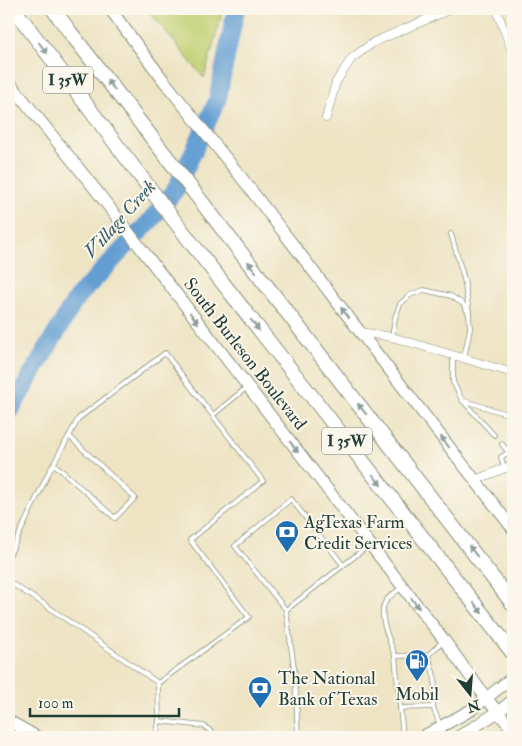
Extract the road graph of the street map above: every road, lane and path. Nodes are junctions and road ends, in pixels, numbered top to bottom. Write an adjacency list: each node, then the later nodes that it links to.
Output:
1 (14, 9): 37 (highway, I 35W, one-way to 37)
2 (53, 9): 34 (highway, I 35W, one-way to 2)
3 (110, 9): 11 (main road, one-way to 3)
4 (452, 9): 8 (street)
5 (496, 9): 6 (street)
6 (513, 53)
7 (11, 90): 16 (main road, South Burleson Boulevard, one-way to 16)
8 (326, 118)
9 (451, 234): 10 (lane)
10 (470, 314): 12 (lane); 14 (lane)
11 (360, 332): 12 (street); 27 (main road, one-way to 11)
12 (392, 337): 13 (street)
13 (453, 354): 14 (street); 17 (lane)
14 (464, 358): 15 (street)
15 (513, 372)
16 (248, 387): 18 (lane); 29 (main road, South Burleson Boulevard, one-way to 29)
17 (462, 400): 19 (lane); 20 (lane)
18 (213, 415): 21 (lane); 41 (lane)
19 (513, 416)
20 (494, 435)
21 (69, 436): 24 (lane); 24 (lane)
22 (502, 444): 23 (lane)
23 (511, 451): 26 (lane)
24 (54, 464): 30 (lane)
25 (513, 465): 26 (street)
26 (504, 468): 27 (street)
27 (475, 480): 28 (main road)
28 (513, 529)
29 (369, 544): 31 (lane); 33 (main road, South Burleson Boulevard)
30 (9, 556)
31 (343, 565): 35 (lane); 35 (lane)
32 (9, 582): 41 (lane)
33 (402, 586): 36 (main road, South Burleson Boulevard, one-way to 36); 39 (lane)
34 (513, 604)
35 (286, 610): 54 (lane)
36 (444, 640): 38 (lane); 42 (main road, South Burleson Boulevard)
37 (513, 654)
38 (428, 655): 39 (lane); 44 (lane)
39 (395, 656): 45 (lane)
40 (513, 678): 42 (main road)
41 (158, 683): 48 (lane)
42 (486, 698): 46 (main road, South Burleson Boulevard); 49 (main road)
43 (513, 700): 46 (main road)
44 (433, 707): 45 (lane); 49 (lane)
45 (400, 708): 55 (lane)
46 (498, 712): 50 (main road, South Burleson Boulevard); 57 (main road)
47 (9, 721): 51 (main road)
48 (159, 721): 52 (lane); 53 (lane)
49 (440, 727): 56 (main road)
50 (513, 730)
51 (37, 737)
52 (156, 737)
53 (218, 737)
54 (298, 737)
55 (402, 737)
56 (422, 737)
57 (458, 737)

